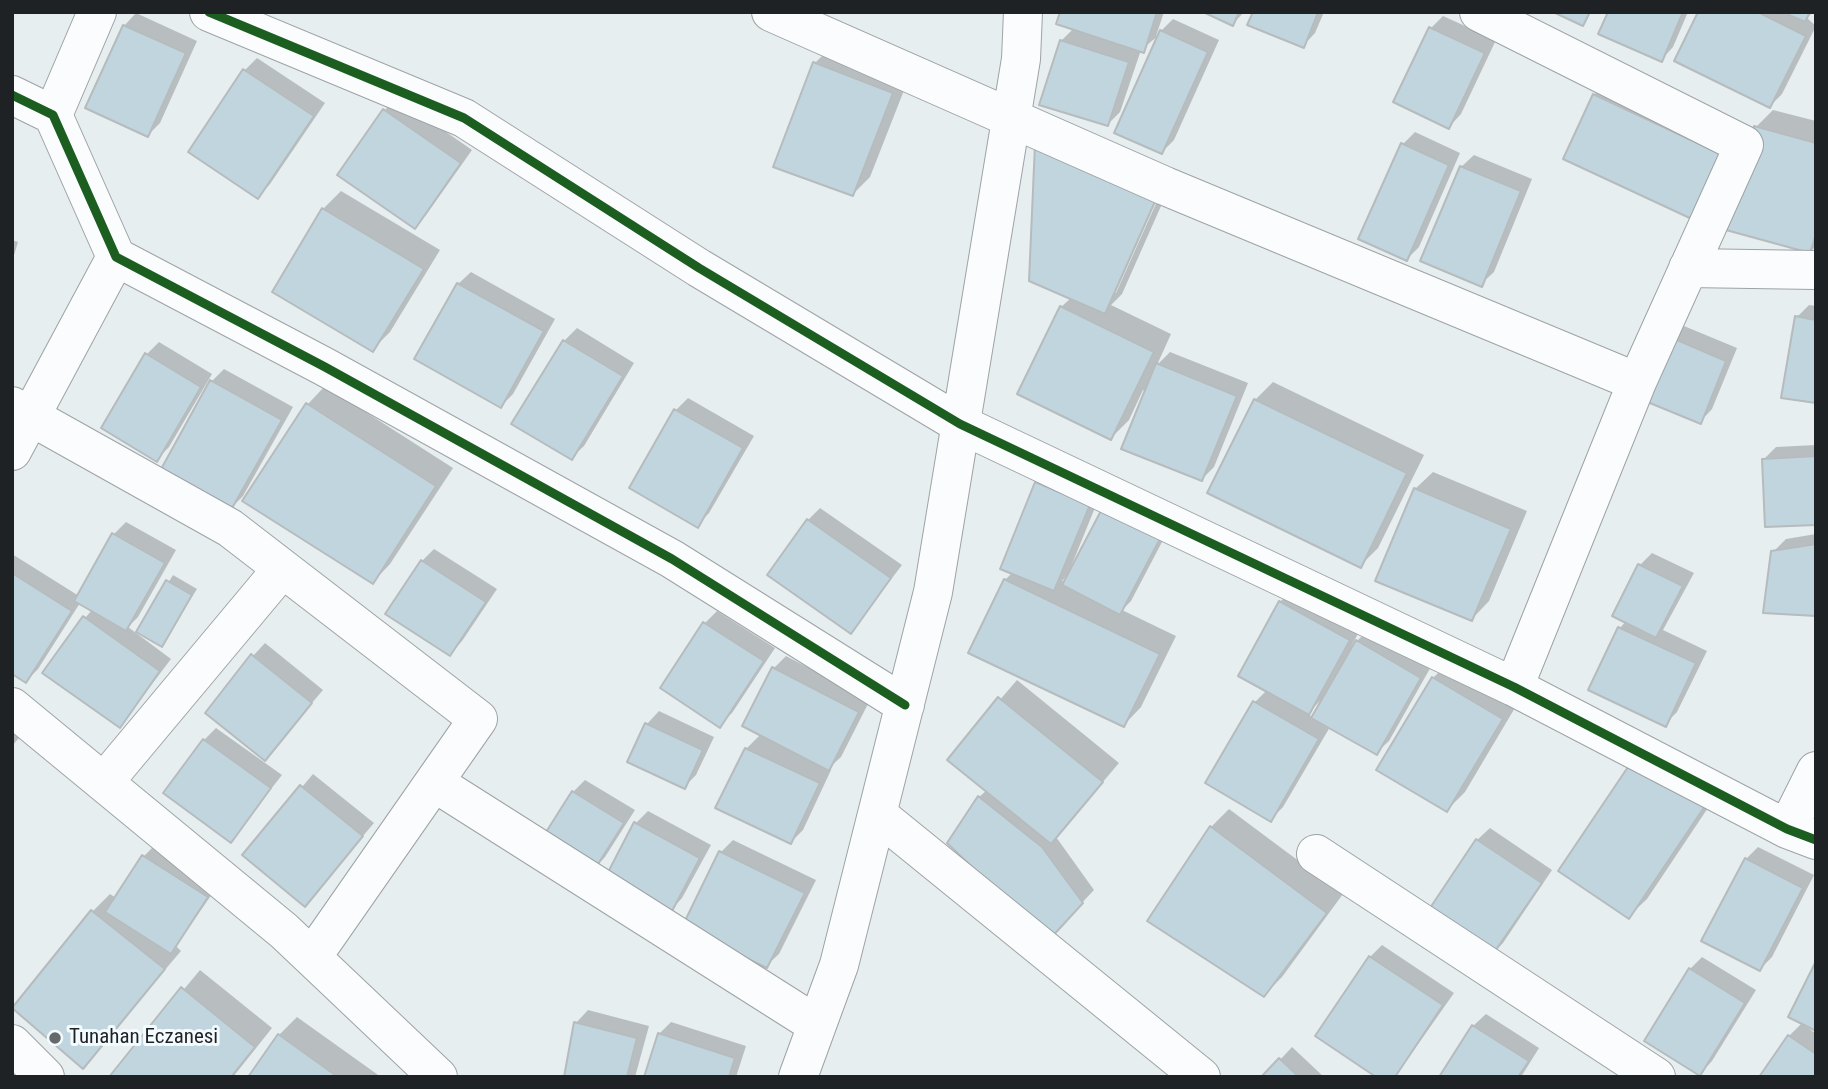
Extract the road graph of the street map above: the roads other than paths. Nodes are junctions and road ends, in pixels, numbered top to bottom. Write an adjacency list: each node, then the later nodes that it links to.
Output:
1 (97, 12): 7 (street)
2 (209, 12): 14 (street)
3 (771, 12): 8 (street)
4 (1023, 12): 8 (street)
5 (1479, 12): 10 (street)
6 (12, 95): 7 (street)
7 (53, 115): 9 (street)
8 (1010, 117): 12 (street); 14 (street)
9 (116, 257): 13 (street); 18 (street)
10 (1688, 268): 11 (street); 12 (street)
11 (1816, 270)
12 (1637, 382): 17 (street)
13 (22, 412): 15 (street); 16 (street)
14 (960, 424): 17 (street); 18 (street)
15 (12, 451)
16 (282, 569): 21 (street); 22 (street)
17 (1514, 687): 24 (street)
18 (905, 705): 23 (street)
19 (12, 707): 21 (street)
20 (1816, 771): 24 (street)
21 (104, 782): 26 (street)
22 (435, 783): 26 (street); 27 (street)
23 (877, 814): 27 (street); 32 (street)
24 (1802, 835)
25 (1315, 853): 33 (street)
26 (312, 957): 30 (street)
27 (817, 1025): 31 (street)
28 (12, 1044): 29 (street)
29 (45, 1077)
30 (438, 1077)
31 (798, 1077)
32 (1200, 1077)
33 (1656, 1077)

